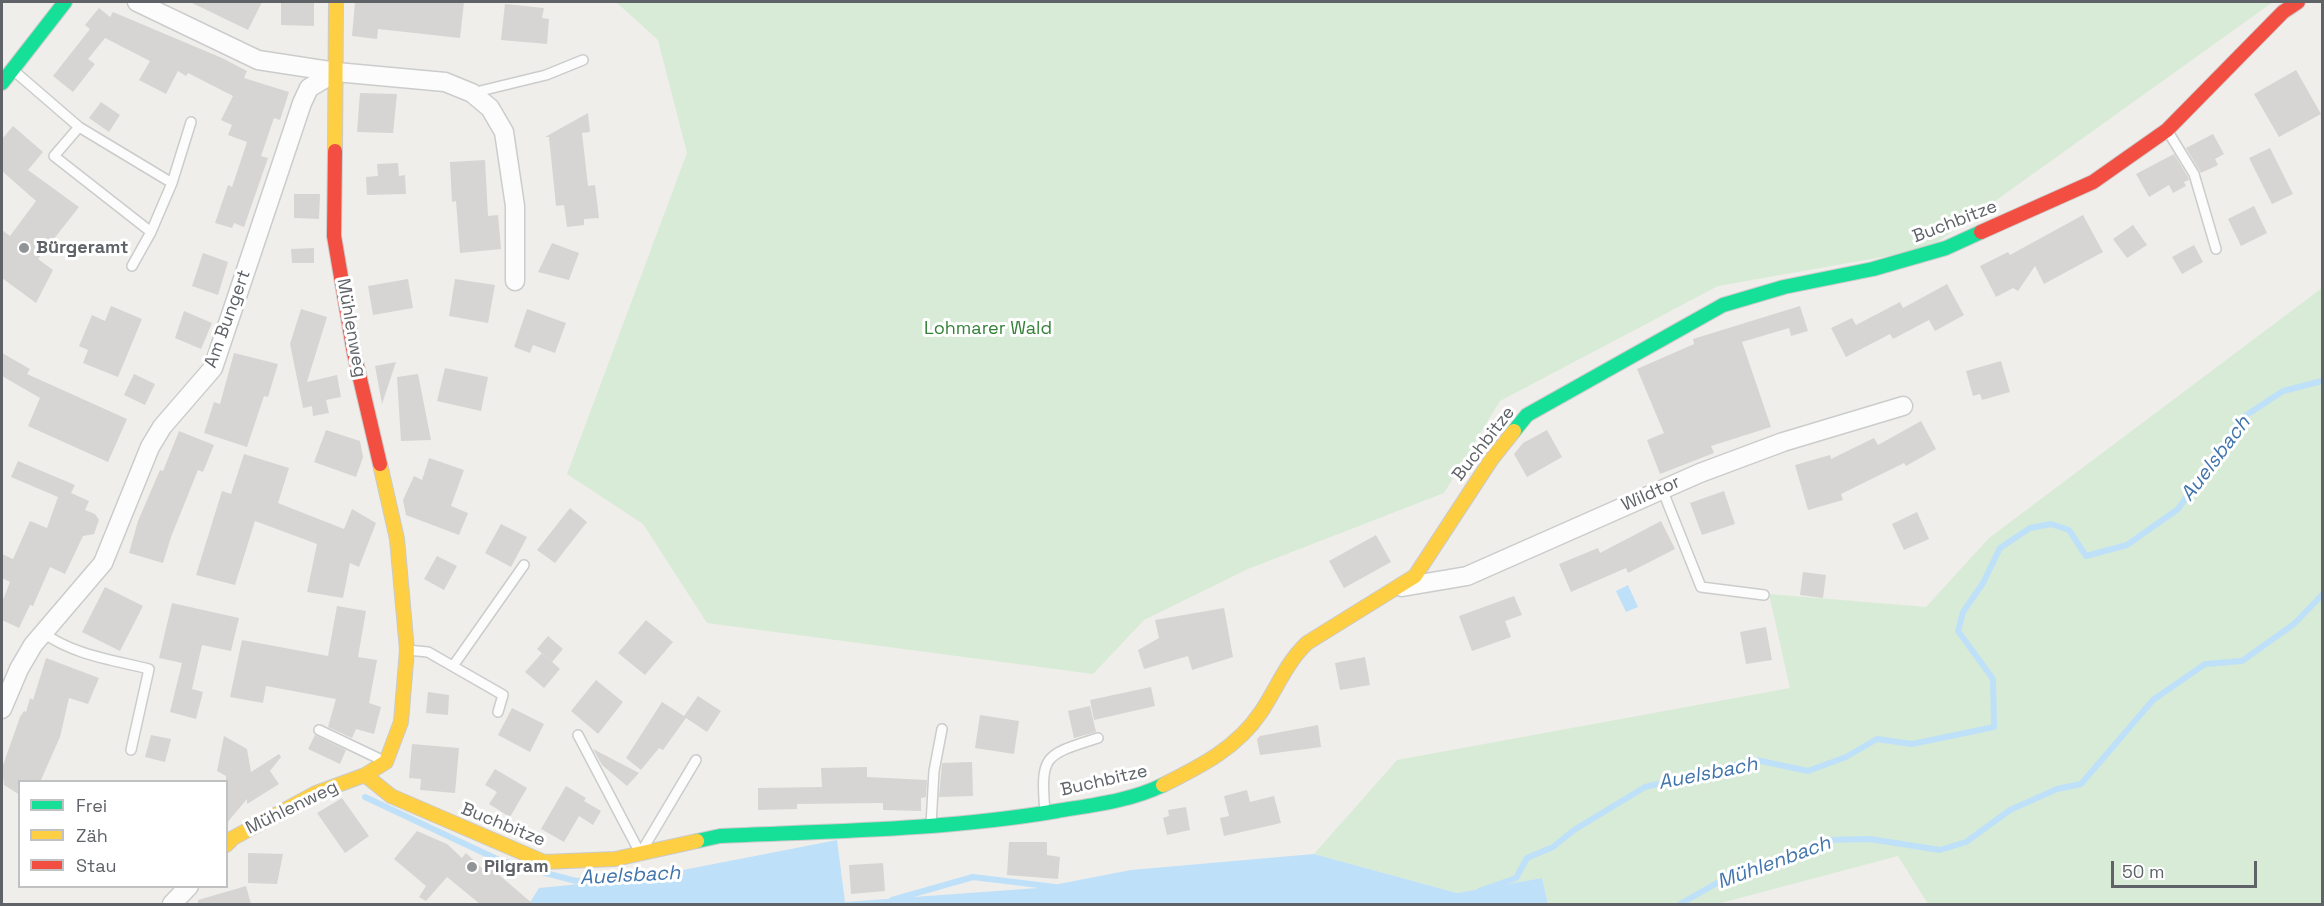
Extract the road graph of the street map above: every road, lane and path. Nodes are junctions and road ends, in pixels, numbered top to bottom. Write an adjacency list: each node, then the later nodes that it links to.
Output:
1 (65, 2): 6 (street)
2 (137, 2): 7 (street)
3 (336, 2): 7 (street, Mühlenweg)
4 (2298, 2): 12 (street, Buchbitze)
5 (583, 60): 9 (lane)
6 (12, 69): 8 (street); 11 (lane)
7 (336, 72): 9 (street); 23 (street, Am Bungert); 24 (street, Mühlenweg)
8 (2, 82)
9 (472, 93): 17 (street)
10 (191, 122): 13 (lane)
11 (80, 127): 13 (lane); 14 (lane)
12 (2167, 130): 15 (lane); 21 (street, Buchbitze)
13 (172, 183): 14 (lane)
14 (151, 232): 16 (lane)
15 (2216, 249)
16 (132, 266)
17 (515, 282)
18 (1903, 406): 19 (street, Wildtor)
19 (1662, 489): 21 (street, Wildtor); 22 (lane)
20 (524, 565): 25 (lane)
21 (1402, 586): 36 (street, Buchbitze)
22 (1764, 595)
23 (42, 632): 26 (street, Am Bungert); 32 (lane)
24 (407, 650): 25 (lane); 34 (street, Mühlenweg)
25 (453, 666): 27 (lane)
26 (2, 709)
27 (498, 712)
28 (942, 729): 37 (lane)
29 (319, 730): 34 (lane)
30 (578, 735): 39 (lane)
31 (1098, 738): 36 (lane)
32 (131, 750)
33 (696, 760): 39 (lane)
34 (386, 762): 35 (street, Mühlenweg)
35 (365, 775): 38 (street, Mühlenweg); 39 (street, Buchbitze)
36 (1045, 812): 37 (street, Buchbitze)
37 (931, 827): 39 (street, Buchbitze)
38 (228, 843)
39 (640, 854)
40 (187, 888): 41 (street)
41 (173, 904)

